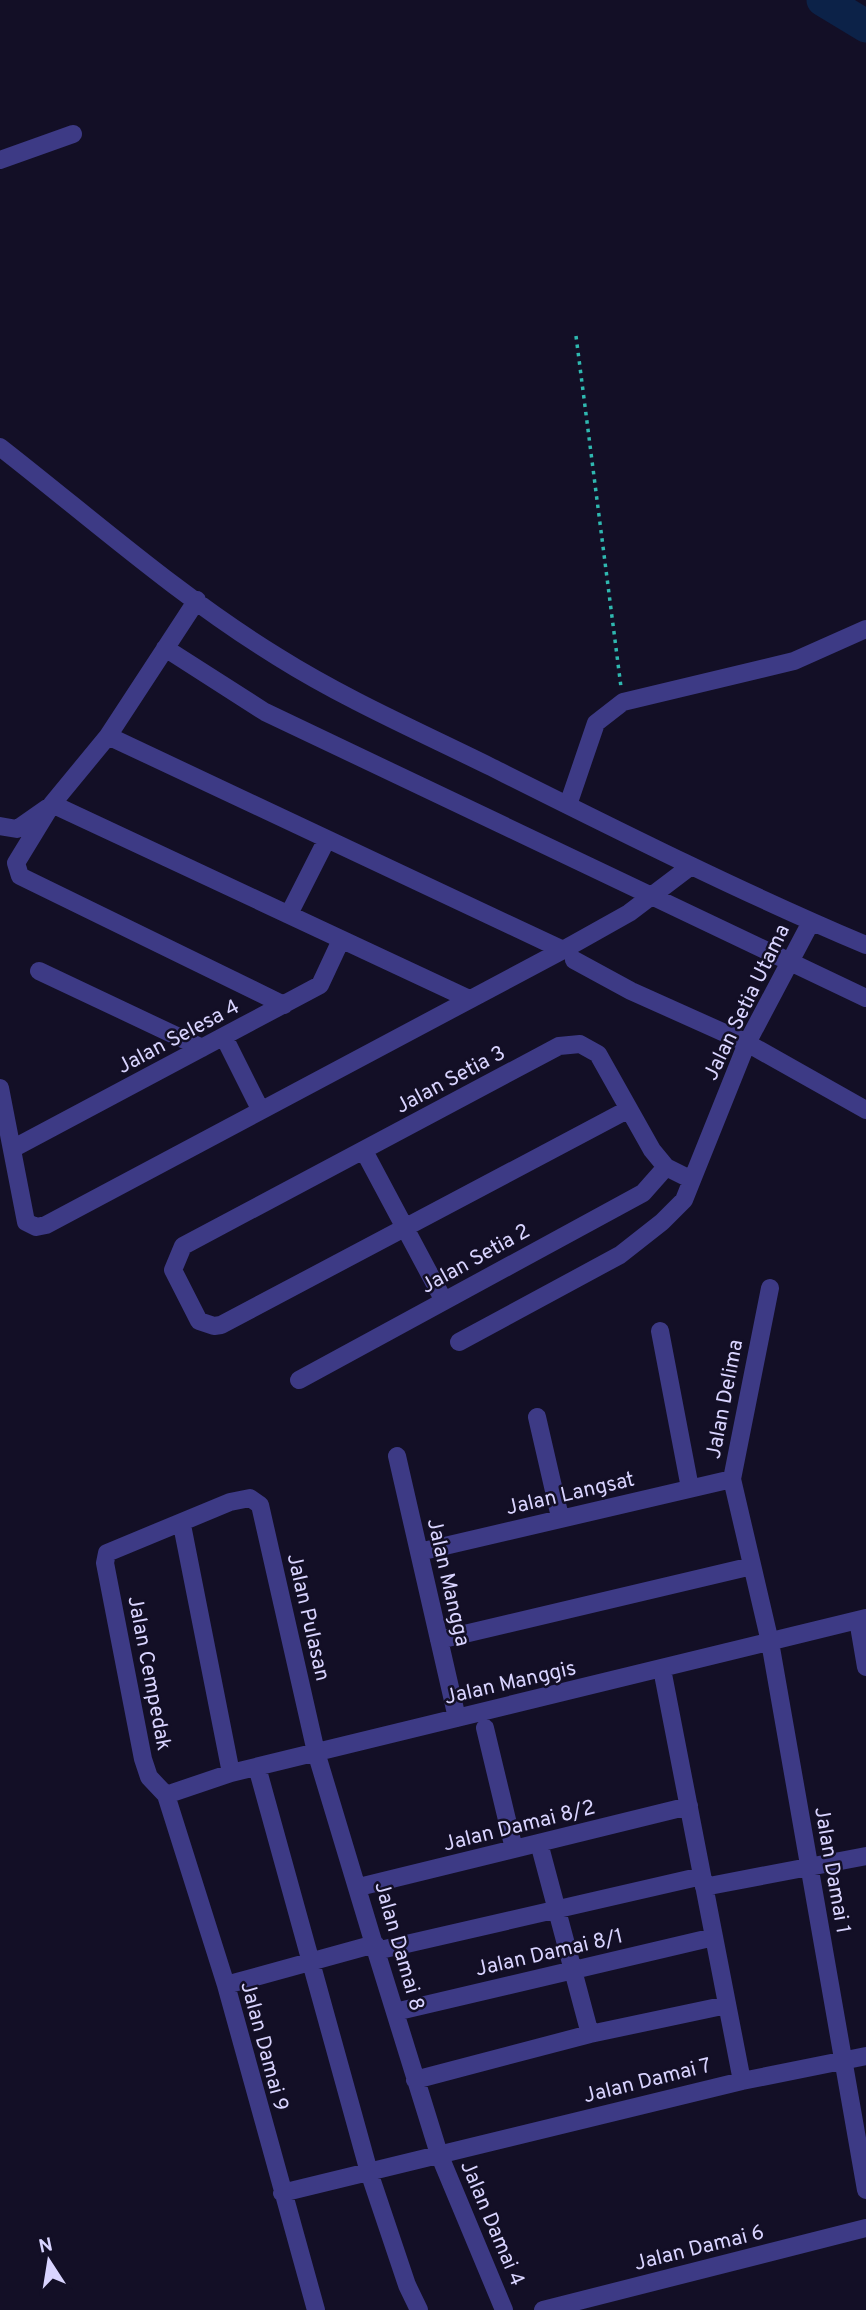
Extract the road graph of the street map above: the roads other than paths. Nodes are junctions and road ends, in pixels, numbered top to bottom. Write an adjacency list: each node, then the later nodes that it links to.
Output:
1 (74, 134): 2 (street)
2 (0, 160)
3 (0, 447): 4 (street)
4 (197, 600): 6 (street); 9 (street)
5 (866, 629): 9 (street)
6 (165, 648): 7 (street); 13 (street)
7 (108, 736): 8 (street); 11 (street)
8 (52, 804): 10 (street); 14 (street); 23 (street)
9 (568, 806): 12 (street)
10 (0, 827)
11 (327, 839): 14 (street); 18 (street)
12 (691, 866): 13 (street); 15 (street)
13 (654, 895): 18 (street); 19 (street)
14 (289, 914): 16 (street)
15 (811, 922): 17 (street); 19 (street, Jalan Setia Utama)
16 (341, 940): 22 (street); 23 (street, Jalan Selesa 4)
17 (866, 945)
18 (569, 955): 22 (street); 25 (street)
19 (792, 962): 21 (street); 25 (street, Jalan Setia Utama)
20 (39, 971): 26 (street)
21 (866, 998)
22 (469, 999): 28 (street)
23 (284, 1005): 24 (street, Jalan Selesa 4)
24 (224, 1037): 26 (street, Jalan Selesa 4); 28 (street)
25 (747, 1043): 30 (street); 34 (street, Jalan Setia Utama)
26 (202, 1048): 31 (street, Jalan Selesa 4)
27 (0, 1088): 31 (street)
28 (260, 1109): 31 (street)
29 (629, 1109): 32 (street, Jalan Setia 3); 33 (street, Jalan Setia 3); 35 (street)
30 (866, 1110)
31 (12, 1149)
32 (364, 1151): 35 (street); 35 (street, Jalan Setia 3)
33 (666, 1167): 34 (street); 37 (street, Jalan Setia 2)
34 (692, 1180): 39 (street, Jalan Setia Utama)
35 (404, 1228): 37 (street)
36 (770, 1288): 43 (street, Jalan Delima)
37 (444, 1301): 40 (street, Jalan Setia 2)
38 (660, 1331): 44 (street)
39 (459, 1342)
40 (299, 1380)
41 (537, 1417): 45 (street)
42 (397, 1456): 47 (street, Jalan Mangga)
43 (732, 1479): 44 (street, Jalan Langsat); 48 (street, Jalan Delima)
44 (690, 1488): 45 (street, Jalan Langsat)
45 (560, 1517): 47 (street, Jalan Langsat)
46 (181, 1525): 56 (street, Jalan Pulasan); 58 (street); 59 (street, Jalan Cempedak)
47 (419, 1552): 50 (street, Jalan Mangga)
48 (752, 1566): 50 (street); 51 (street, Jalan Delima)
49 (862, 1619): 51 (street, Jalan Manggis); 52 (street)
50 (439, 1640): 54 (street, Jalan Mangga)
51 (770, 1642): 53 (street, Jalan Manggis); 64 (street, Jalan Damai 1)
52 (866, 1667)
53 (662, 1669): 54 (street, Jalan Manggis); 60 (street)
54 (457, 1718): 56 (street, Jalan Manggis)
55 (485, 1728): 62 (street)
56 (316, 1752): 57 (street, Jalan Manggis); 66 (street, Jalan Damai 8)
57 (257, 1767): 58 (street, Jalan Manggis); 70 (street)
58 (231, 1773): 59 (street, Jalan Manggis)
59 (166, 1795): 72 (street, Jalan Damai 9)
60 (689, 1806): 61 (street, Jalan Damai 8/2); 65 (street)
61 (539, 1843): 62 (street, Jalan Damai 8/2); 67 (street)
62 (514, 1849): 66 (street, Jalan Damai 8/2)
63 (866, 1856): 64 (street)
64 (810, 1866): 65 (street); 77 (street, Jalan Damai 1)
65 (703, 1881): 67 (street); 68 (street)
66 (359, 1887): 69 (street, Jalan Damai 8)
67 (557, 1909): 69 (street); 71 (street)
68 (714, 1937): 71 (street, Jalan Damai 8/1); 73 (street)
69 (375, 1948): 70 (street); 74 (street, Jalan Damai 8)
70 (308, 1961): 72 (street); 82 (street)
71 (573, 1970): 74 (street, Jalan Damai 8/1); 75 (street)
72 (226, 1984): 84 (street, Jalan Damai 9)
73 (727, 2006): 75 (street); 79 (street)
74 (395, 2012): 78 (street, Jalan Damai 8)
75 (590, 2034): 78 (street)
76 (866, 2056): 77 (street, Jalan Damai 7)
77 (843, 2060): 79 (street, Jalan Damai 7); 81 (street, Jalan Damai 1)
78 (415, 2080): 80 (street, Jalan Damai 8)
79 (742, 2081): 80 (street, Jalan Damai 7)
80 (439, 2154): 82 (street, Jalan Damai 7); 88 (street, Jalan Damai 4)
81 (864, 2171): 83 (street, Jalan Damai 1)
82 (369, 2172): 84 (street, Jalan Damai 7); 87 (street)
83 (866, 2190)
84 (282, 2193): 86 (street, Jalan Damai 9)
85 (866, 2228): 89 (street, Jalan Damai 6)
86 (316, 2310)
87 (419, 2310)
88 (504, 2310)
89 (543, 2310)

